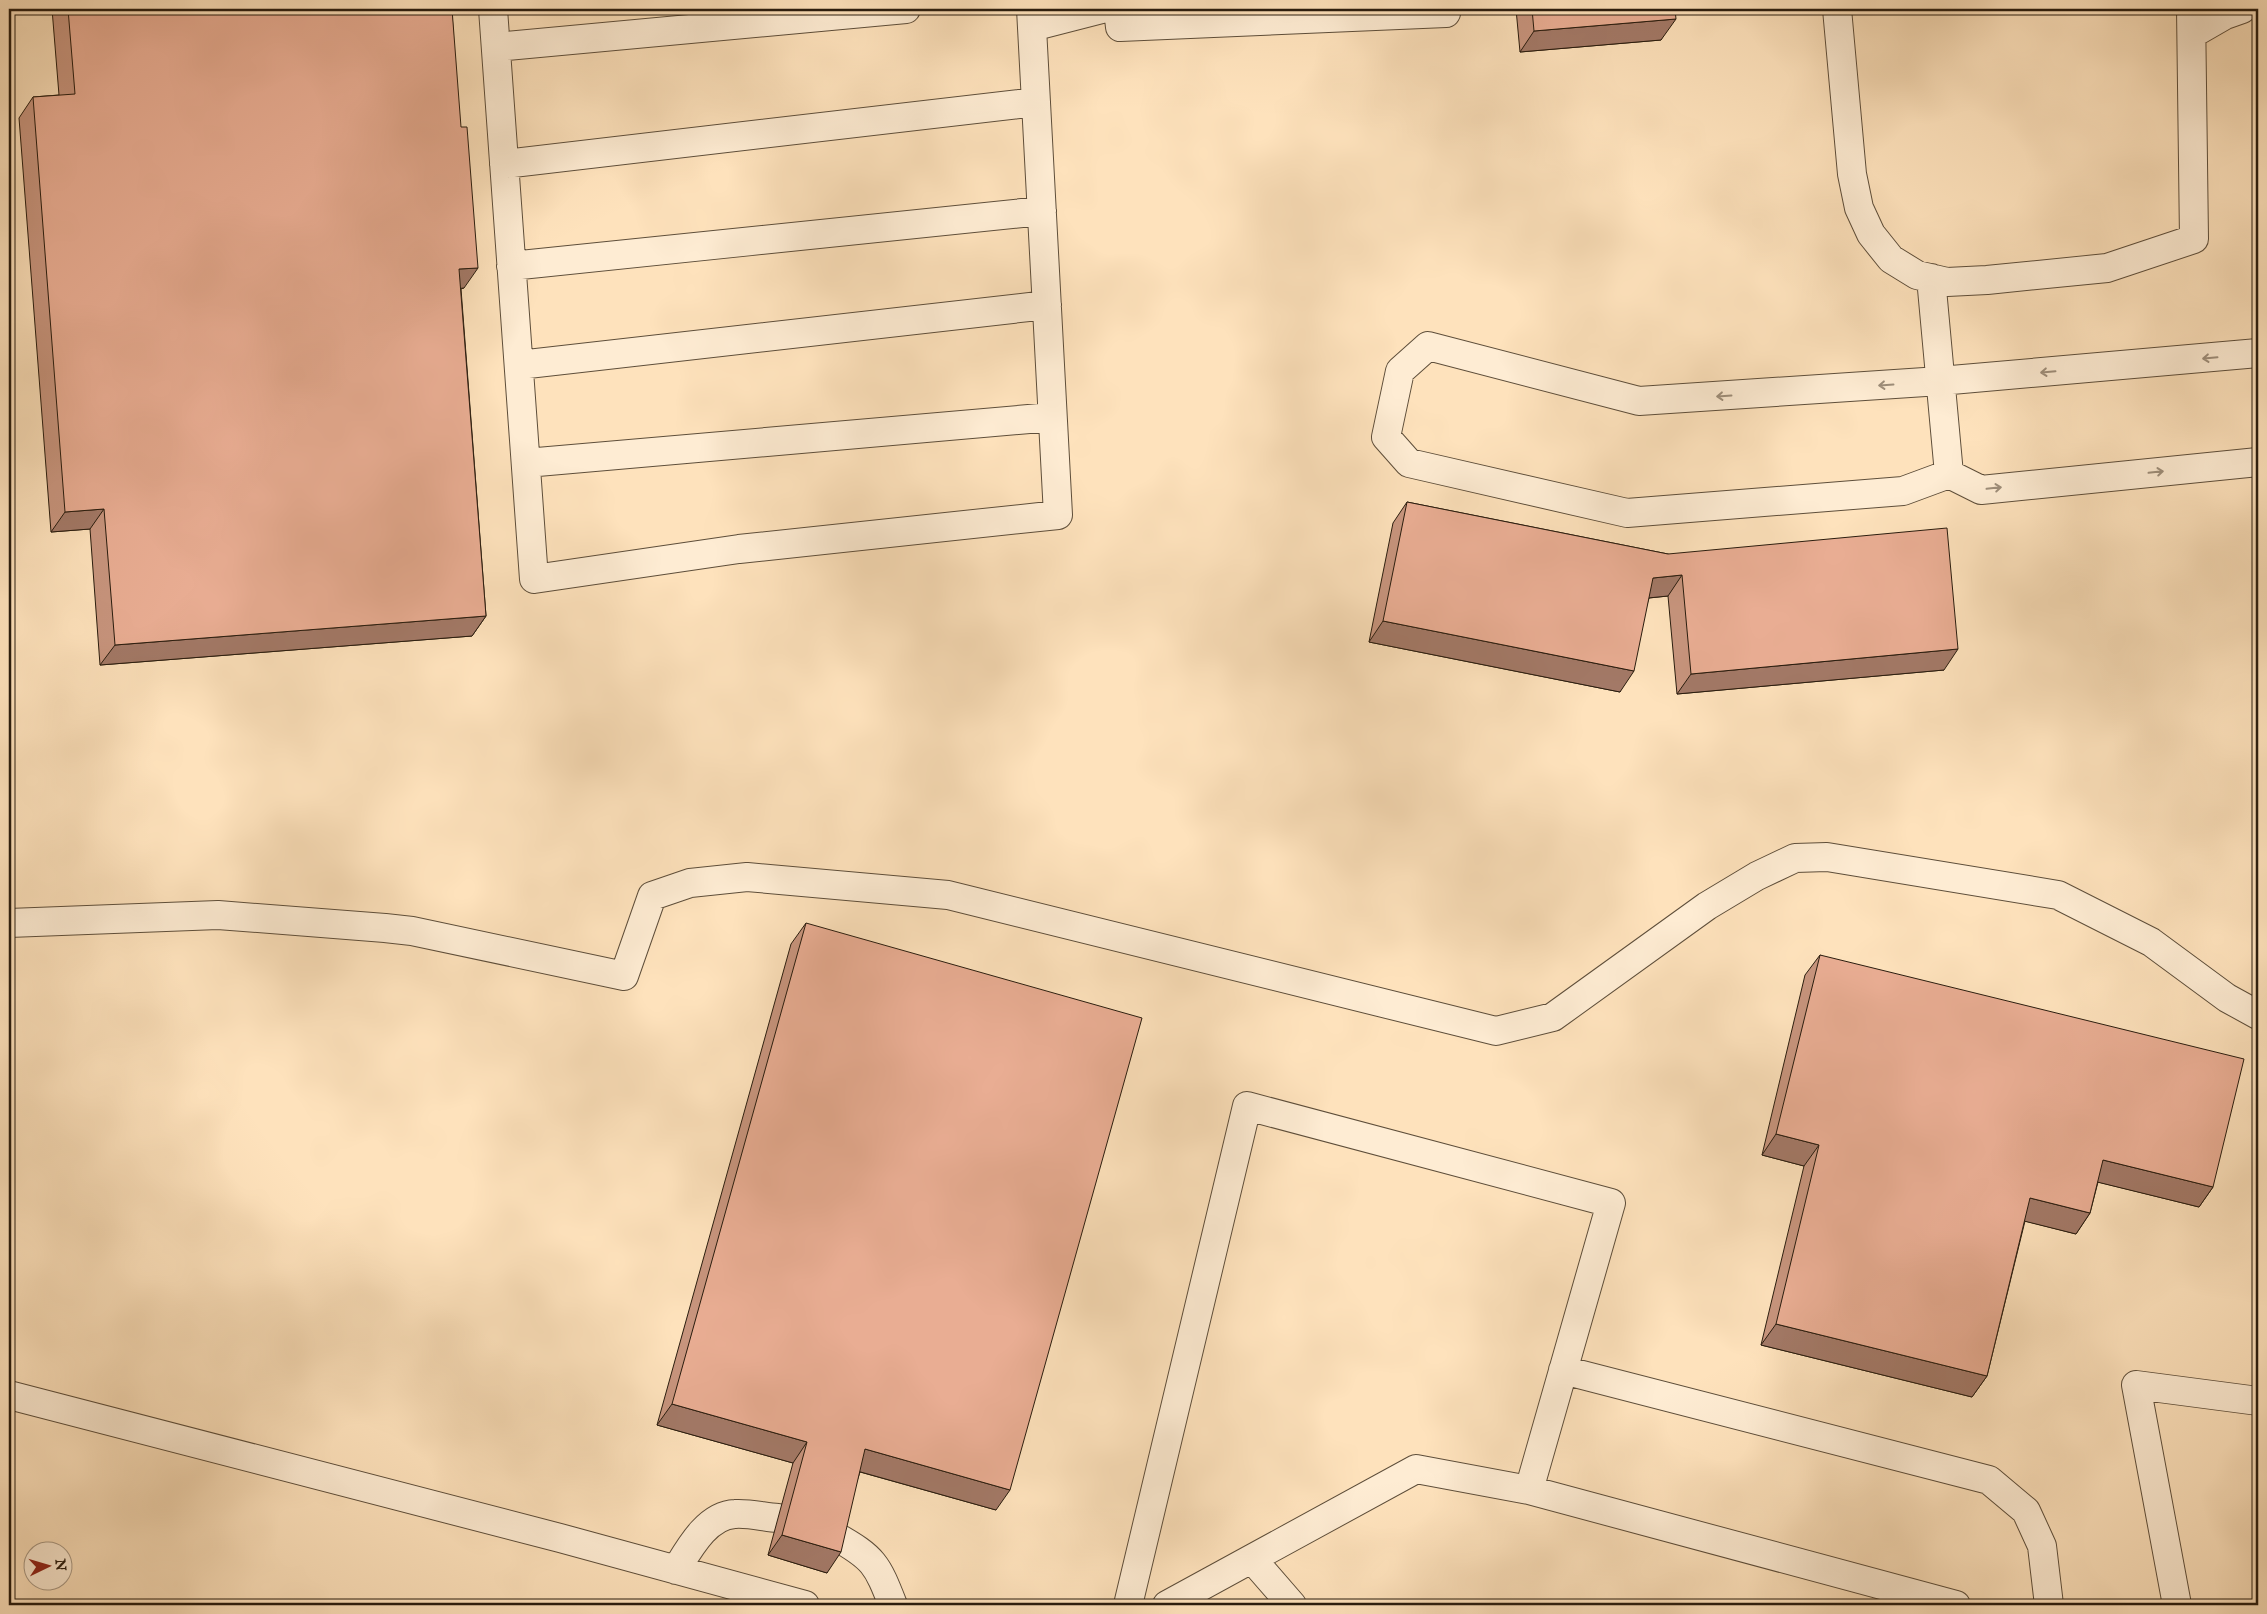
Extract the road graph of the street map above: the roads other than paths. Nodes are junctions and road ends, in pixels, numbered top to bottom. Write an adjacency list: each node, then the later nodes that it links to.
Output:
1 (493, 9): 10 (street)
2 (906, 9): 10 (street)
3 (1102, 9): 8 (street)
4 (1118, 9): 7 (street)
5 (1837, 9): 15 (street)
6 (2242, 9): 9 (street)
7 (1446, 12)
8 (1032, 18): 11 (street)
9 (2191, 21): 15 (street)
10 (496, 47): 12 (street)
11 (1036, 102): 12 (street); 13 (street)
12 (504, 164): 14 (street)
13 (1042, 211): 14 (street); 16 (street)
14 (511, 266): 18 (street)
15 (1931, 278): 19 (street)
16 (1047, 305): 18 (street); 20 (street)
17 (2258, 353): 19 (street, one-way to 19)
18 (519, 365): 22 (street)
19 (1940, 381): 23 (street); 23 (street, one-way to 23)
20 (1052, 416): 22 (street); 22 (street)
21 (2258, 462): 23 (street, one-way to 21)
22 (526, 463)
23 (1949, 474)
24 (9, 923): 25 (street)
25 (2258, 1015)
26 (1563, 1370): 29 (street); 36 (street); 40 (street)
27 (9, 1395): 33 (street)
28 (2258, 1401): 41 (street)
29 (1529, 1490): 32 (street); 39 (street)
30 (778, 1518): 33 (street)
31 (835, 1536): 35 (street)
32 (1252, 1559): 37 (street); 38 (street)
33 (676, 1570): 34 (street)
34 (805, 1605)
35 (893, 1605)
36 (1128, 1605)
37 (1167, 1605)
38 (1292, 1605)
39 (1956, 1605)
40 (2049, 1605)
41 (2177, 1605)

